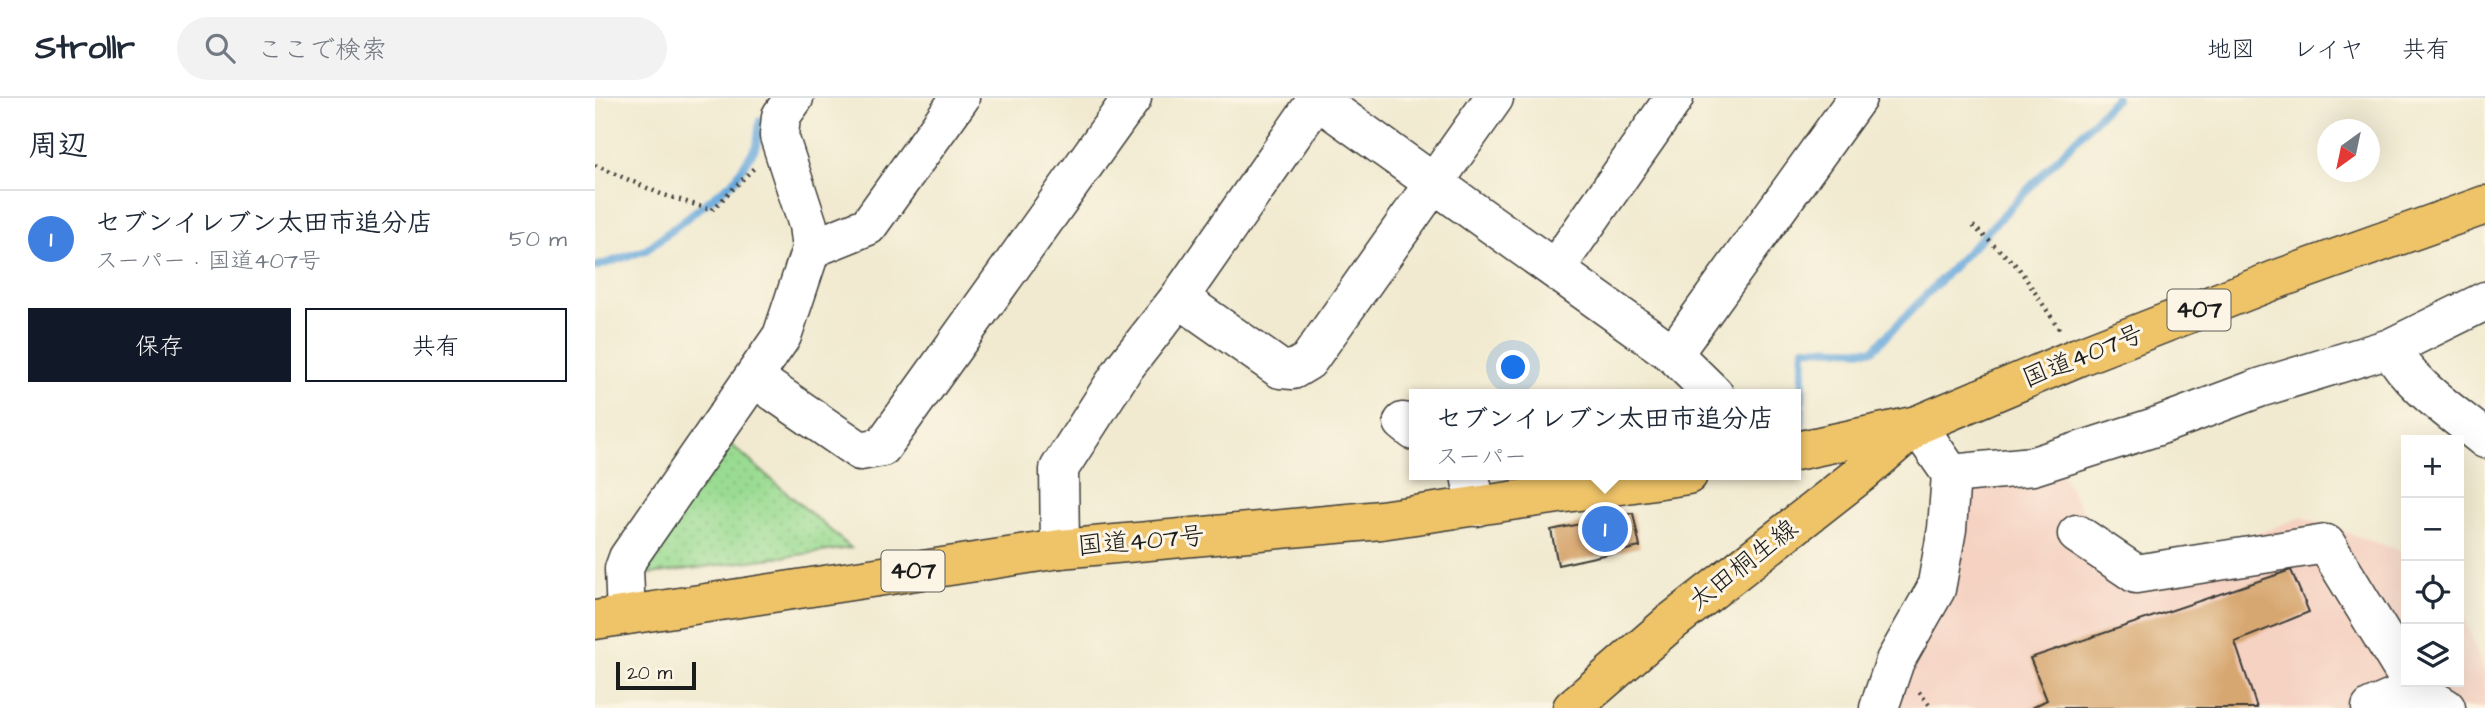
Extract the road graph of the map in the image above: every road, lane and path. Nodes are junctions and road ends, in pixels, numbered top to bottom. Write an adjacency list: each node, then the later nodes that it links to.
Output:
1 (960, 98): 12 (street)
2 (1132, 98): 19 (street)
3 (1494, 98): 9 (street)
4 (1674, 98): 13 (street)
5 (1857, 98): 17 (street)
6 (1317, 99): 9 (street); 14 (street)
7 (780, 112): 8 (path); 12 (street)
8 (595, 165)
9 (1434, 183): 13 (street); 14 (street)
10 (2485, 205): 18 (main road, 国道407号 / 407)
11 (1973, 226): 18 (path)
12 (811, 249): 19 (street)
13 (1555, 269): 17 (street)
14 (1179, 298): 28 (street)
15 (2485, 301): 16 (street)
16 (2391, 348): 22 (street); 24 (street)
17 (1674, 354): 20 (street)
18 (2078, 357): 21 (main road, 国道407号 / 407)
19 (754, 377): 29 (street)
20 (1709, 389)
21 (1917, 425): 23 (main road, 国道407号 / 407); 24 (street); 31 (main road, 太田桐生線)
22 (2485, 439)
23 (1801, 450)
24 (1951, 474): 32 (street)
25 (1621, 480): 26 (main road, 国道407号 / 407)
26 (1473, 491): 28 (main road, 国道407号 / 407)
27 (2077, 534): 30 (street)
28 (1060, 549): 29 (main road, 国道407号 / 407)
29 (611, 617)
30 (2419, 688): 33 (street)
31 (1572, 708)
32 (1879, 708)
33 (2371, 708)

